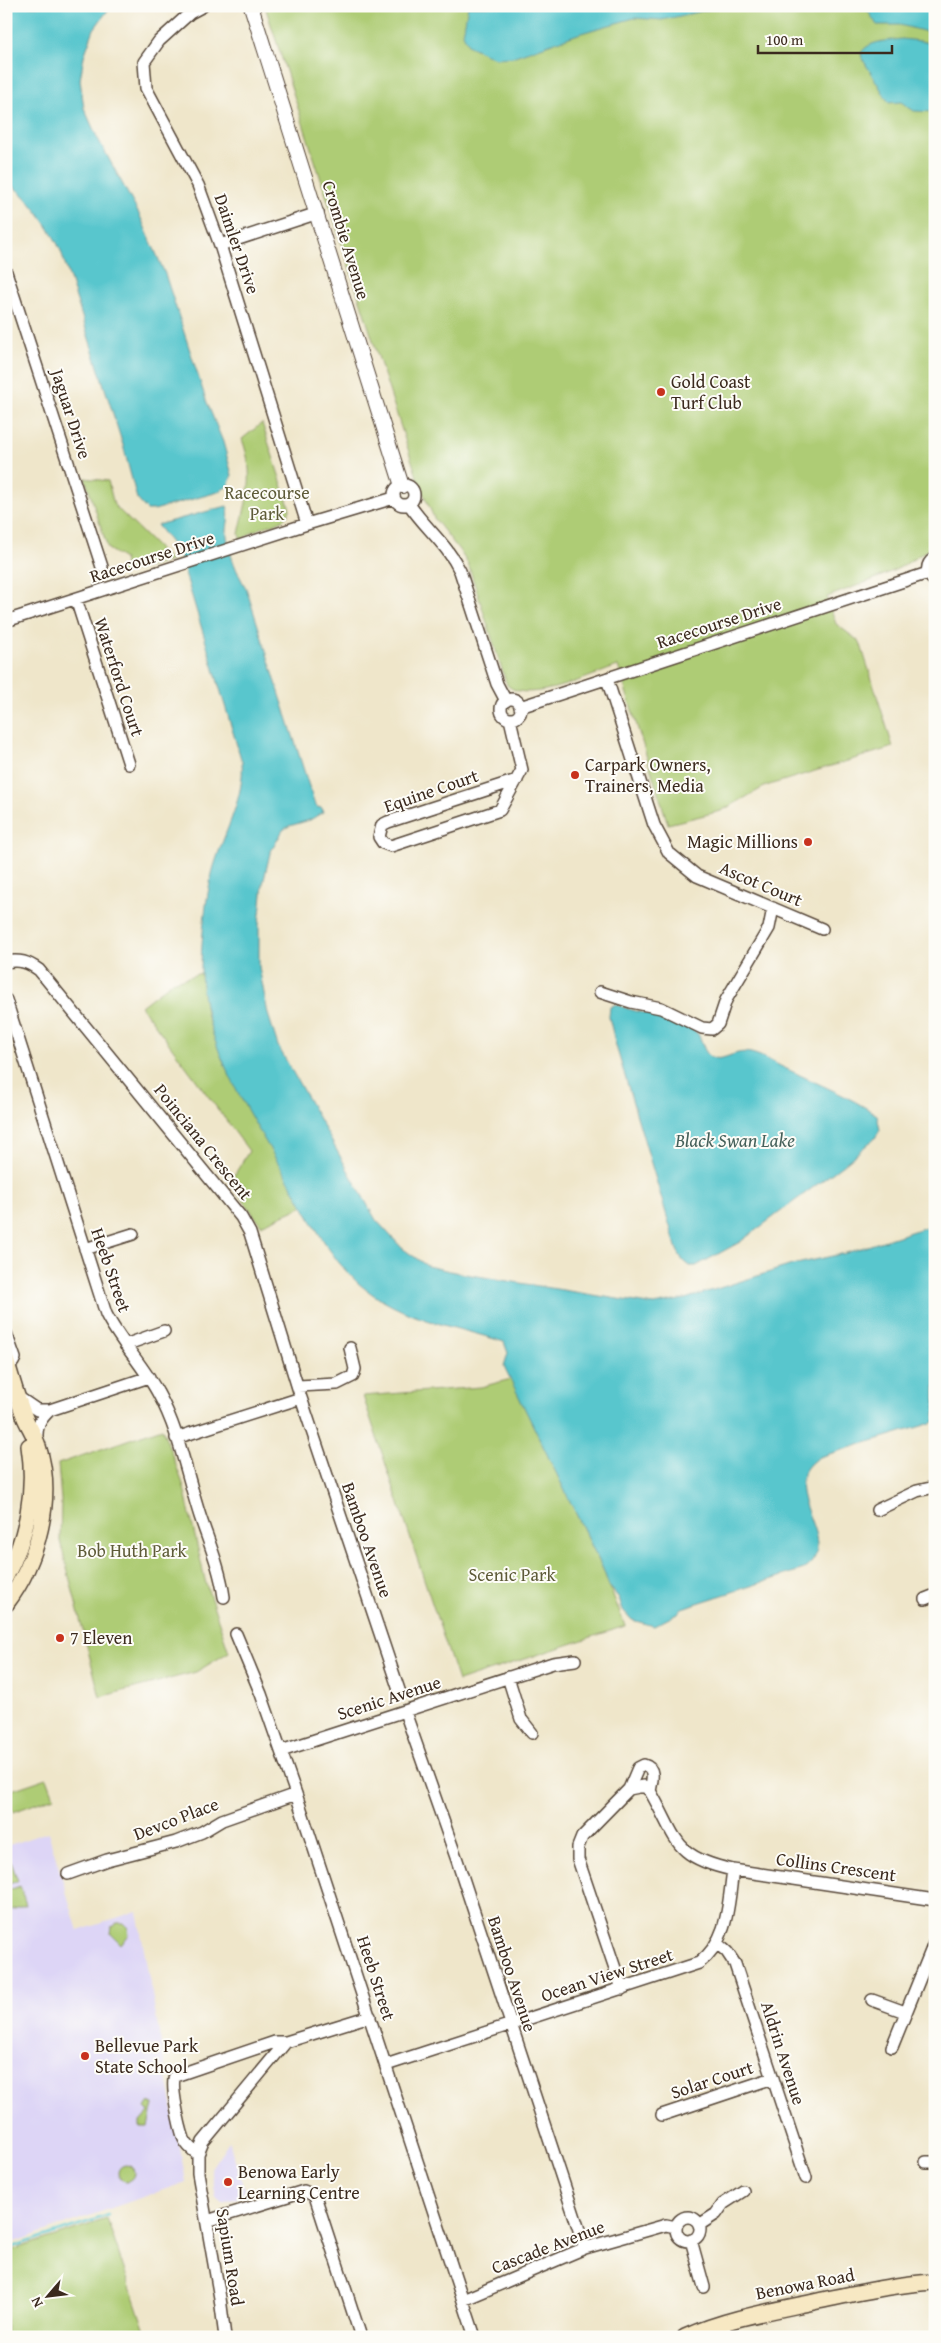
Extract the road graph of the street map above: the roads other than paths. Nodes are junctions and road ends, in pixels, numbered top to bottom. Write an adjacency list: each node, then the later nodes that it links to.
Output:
1 (203, 6): 4 (street, Daimler Drive)
2 (251, 6): 3 (street, Crombie Avenue)
3 (318, 213): 4 (street); 7 (street, Crombie Avenue)
4 (220, 245): 10 (street, Daimler Drive)
5 (6, 272): 6 (street, Jaguar Drive)
6 (12, 309): 12 (street, Jaguar Drive)
7 (402, 486): 8 (street); 9 (street)
8 (394, 498): 9 (street); 10 (street, Racecourse Drive)
9 (409, 504): 17 (street)
10 (308, 524): 14 (street, Racecourse Drive)
11 (935, 558): 13 (street, Racecourse Drive)
12 (102, 567)
13 (931, 577): 16 (street, Racecourse Drive)
14 (76, 599): 15 (street, Racecourse Drive); 20 (street, Waterford Court)
15 (6, 621)
16 (607, 679): 18 (street, Racecourse Drive); 22 (street, Ascot Court)
17 (506, 701): 18 (street); 19 (street)
18 (520, 707): 19 (street)
19 (510, 719): 21 (street, Equine Court)
20 (129, 764)
21 (517, 780): 21 (street, Equine Court)
22 (773, 908): 23 (street, Ascot Court); 25 (street)
23 (822, 929)
24 (6, 962): 35 (street, Poinciana Crescent)
25 (600, 992)
26 (6, 1000): 28 (street, Heeb Street)
27 (133, 1234): 28 (street)
28 (85, 1249): 31 (street, Heeb Street)
29 (164, 1331): 31 (street)
30 (6, 1332): 33 (street)
31 (125, 1345): 34 (street, Heeb Street)
32 (350, 1348): 35 (street)
33 (7, 1362): 36 (main road)
34 (149, 1377): 38 (street); 40 (street, Heeb Street)
35 (298, 1386): 37 (street, Poinciana Crescent)
36 (18, 1397): 38 (street); 39 (main road)
37 (301, 1398): 40 (street); 50 (street, Bamboo Avenue)
38 (50, 1410): 41 (street)
39 (25, 1418): 41 (main road); 44 (main road)
40 (176, 1438): 45 (street, Heeb Street)
41 (38, 1446): 46 (main road)
42 (935, 1487): 43 (street)
43 (877, 1510)
44 (6, 1576)
45 (224, 1596)
46 (6, 1604)
47 (236, 1634): 53 (street, Heeb Street)
48 (575, 1660): 49 (street, Scenic Avenue)
49 (508, 1677): 51 (street, Scenic Avenue); 52 (street)
50 (400, 1693)
51 (405, 1712): 53 (street, Scenic Avenue); 66 (street, Bamboo Avenue)
52 (532, 1733)
53 (281, 1751): 56 (street, Heeb Street)
54 (629, 1789): 55 (street); 55 (street, Collins Crescent); 62 (street, Collins Crescent)
55 (650, 1791): 57 (street, Collins Crescent)
56 (296, 1794): 58 (street, Devco Place); 65 (street, Heeb Street)
57 (733, 1870): 59 (street, Collins Crescent); 61 (street)
58 (68, 1874)
59 (935, 1900)
60 (935, 1941): 64 (street)
61 (718, 1944): 62 (street, Ocean View Street); 70 (street, Aldrin Avenue)
62 (622, 1989): 66 (street, Ocean View Street)
63 (872, 2000): 64 (street)
64 (905, 2012): 68 (street)
65 (370, 2016): 67 (street); 69 (street, Heeb Street)
66 (510, 2025): 69 (street, Ocean View Street); 79 (street, Bamboo Avenue)
67 (286, 2042): 72 (street); 72 (street)
68 (892, 2047)
69 (386, 2065): 82 (street, Heeb Street)
70 (773, 2078): 71 (street, Solar Court); 73 (street, Aldrin Avenue)
71 (662, 2115)
72 (198, 2154): 75 (street, Sapium Road)
73 (806, 2178)
74 (743, 2191): 76 (street)
75 (207, 2221): 84 (street, Sapium Road); 85 (street)
76 (699, 2225): 77 (street); 78 (street)
77 (676, 2226): 78 (street); 79 (street, Cascade Avenue)
78 (691, 2240): 81 (street)
79 (585, 2248): 82 (street, Cascade Avenue)
80 (935, 2282): 83 (main road, Benowa Road)
81 (704, 2287)
82 (463, 2300): 86 (street, Heeb Street)
83 (722, 2322): 87 (main road, Benowa Road); 88 (street)
84 (225, 2337)
85 (362, 2337)
86 (475, 2337)
87 (686, 2337)
88 (727, 2337)

